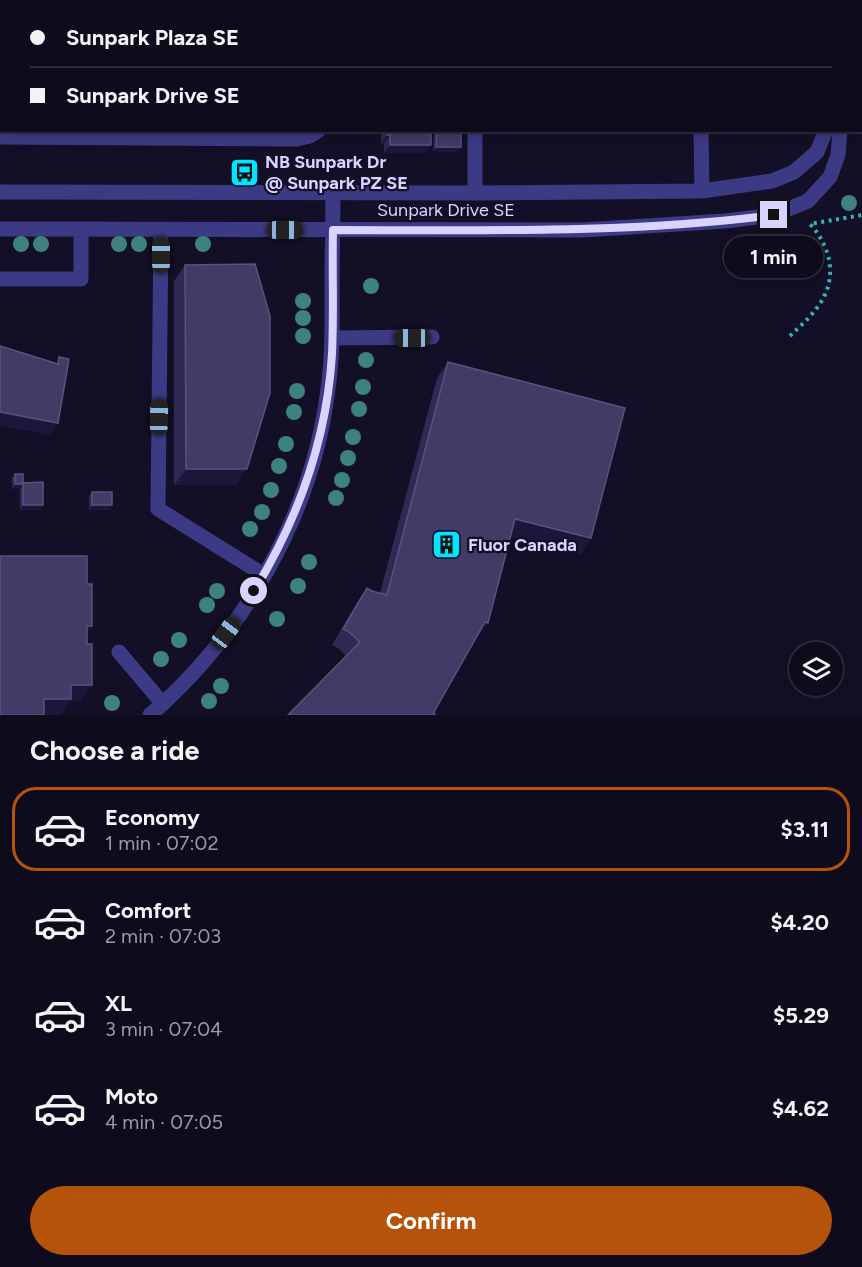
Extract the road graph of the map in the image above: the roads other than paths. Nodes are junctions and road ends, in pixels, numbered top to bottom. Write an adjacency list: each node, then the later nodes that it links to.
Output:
1 (316, 132): 6 (street)
2 (474, 132): 11 (street)
3 (701, 132): 8 (street)
4 (825, 132): 8 (street, Sunpark Drive SE)
5 (840, 132): 15 (street, Sunpark Drive SE)
6 (197, 134): 7 (street)
7 (0, 137)
8 (702, 191): 11 (street, Sunpark Drive SE)
9 (0, 192): 10 (street, Sunpark Drive SE)
10 (333, 193): 11 (street, Sunpark Drive SE); 15 (street)
11 (474, 193)
12 (0, 229): 13 (street, Sunpark Drive SE)
13 (81, 229): 14 (street, Sunpark Drive SE); 16 (street)
14 (161, 230): 15 (street, Sunpark Drive SE); 19 (street)
15 (333, 230): 18 (street)
16 (0, 279)
17 (432, 337): 18 (street)
18 (332, 338): 19 (street)
19 (264, 575): 21 (street)
20 (119, 652): 21 (street)
21 (163, 704): 22 (street)
22 (150, 715)

